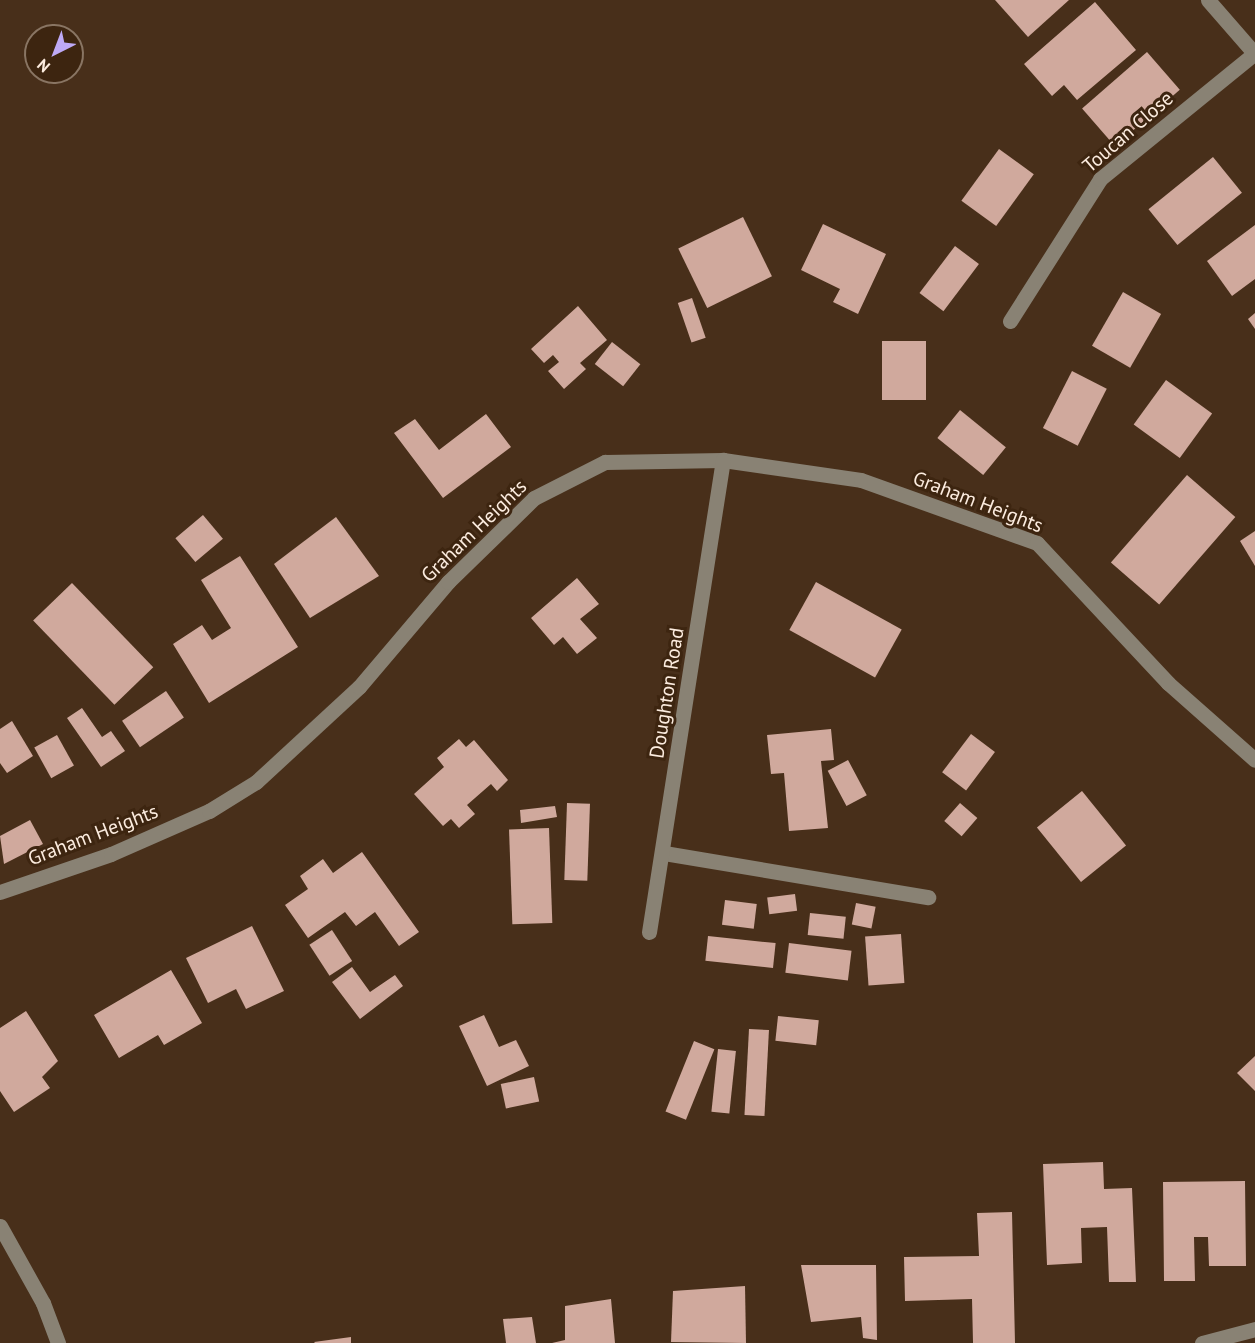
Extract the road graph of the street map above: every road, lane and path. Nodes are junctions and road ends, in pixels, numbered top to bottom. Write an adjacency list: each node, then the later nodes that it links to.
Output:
1 (1208, 0): 2 (street)
2 (1255, 54): 3 (street, Toucan Close)
3 (1010, 321)
4 (723, 460): 5 (street, Graham Heights); 6 (street, Doughton Road); 7 (street, Graham Heights)
5 (1255, 760)
6 (663, 853): 8 (street); 9 (street, Doughton Road)
7 (0, 892)
8 (928, 897)
9 (649, 932)
10 (0, 1226): 12 (street)
11 (1255, 1329): 13 (street)
12 (58, 1343)
13 (1202, 1343)

